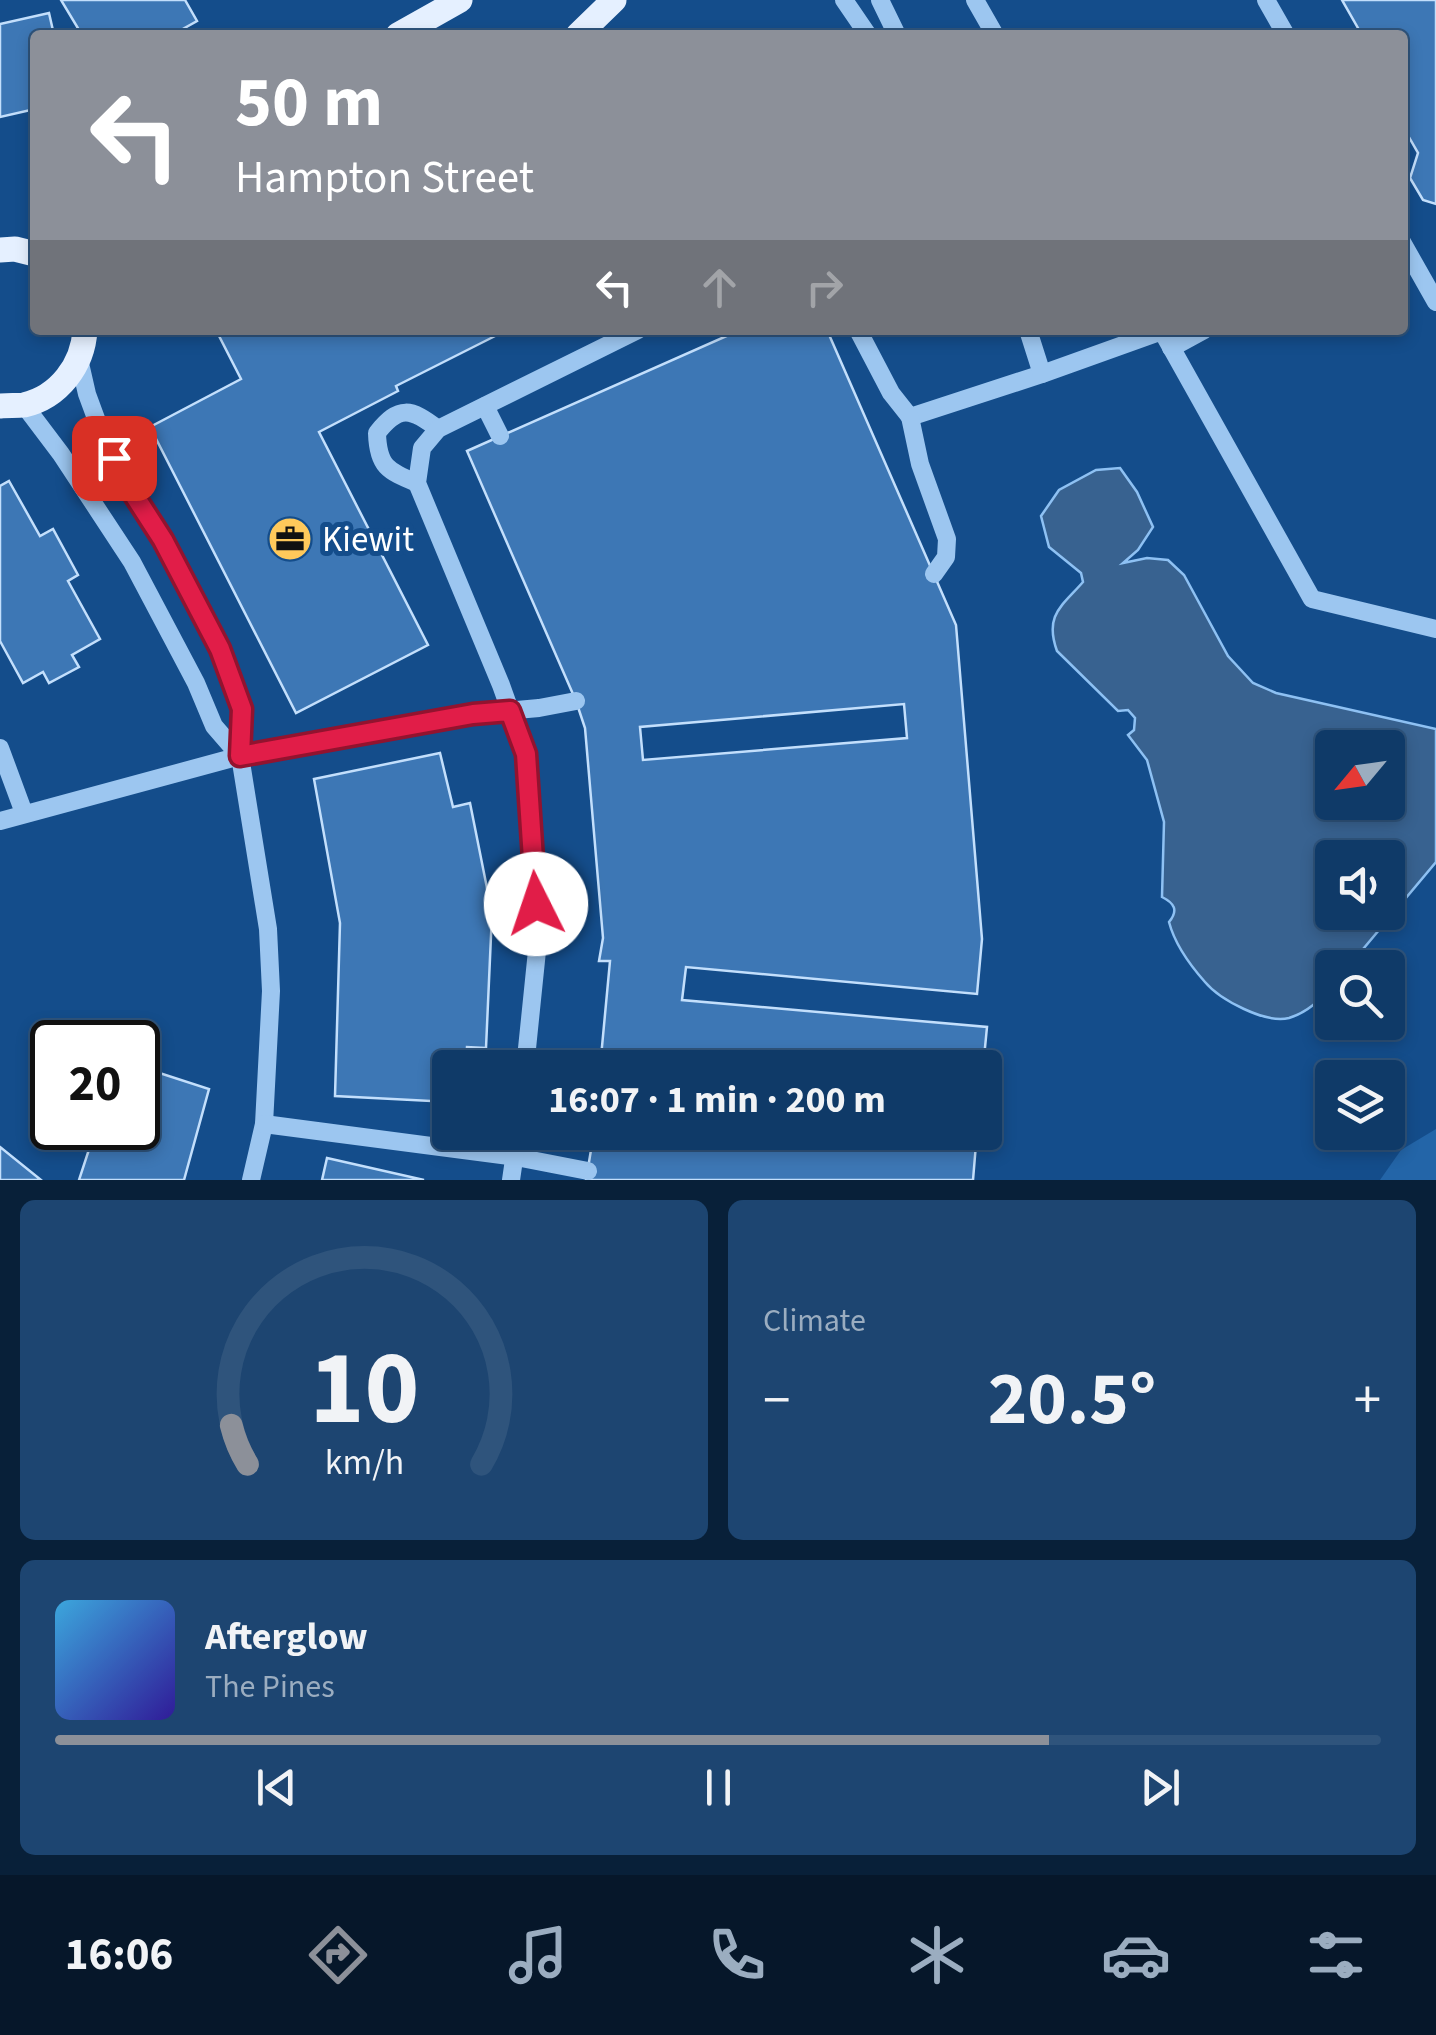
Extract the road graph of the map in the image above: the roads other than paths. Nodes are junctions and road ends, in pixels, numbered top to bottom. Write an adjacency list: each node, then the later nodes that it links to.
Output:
1 (460, 0): 7 (main road)
2 (614, 0): 8 (main road)
3 (844, 0): 9 (street)
4 (880, 0): 10 (street)
5 (975, 0): 11 (street)
6 (1266, 0): 12 (street)
7 (407, 30)
8 (583, 30)
9 (865, 30)
10 (894, 30)
11 (992, 30)
12 (1283, 30)
13 (1408, 253): 14 (street)
14 (1436, 302)
15 (628, 335): 22 (street)
16 (861, 335): 23 (street)
17 (1030, 335): 20 (street)
18 (1165, 336): 20 (street); 28 (street)
19 (85, 338): 21 (main road); 32 (street)
20 (1042, 374): 23 (street)
21 (12, 405): 32 (street)
22 (485, 406): 24 (street); 25 (street)
23 (910, 417): 27 (street)
24 (438, 430): 26 (street); 26 (street)
25 (500, 436)
26 (417, 483): 30 (street)
27 (934, 574)
28 (1436, 629)
29 (576, 701): 30 (street)
30 (510, 711): 32 (street); 35 (street)
31 (0, 748): 33 (street)
32 (240, 756): 33 (street); 36 (street)
33 (24, 812): 34 (street)
34 (0, 821)
35 (527, 1050)
36 (264, 1124): 38 (street); 40 (street)
37 (517, 1150): 38 (street)
38 (516, 1158): 39 (street); 41 (street)
39 (588, 1171)
40 (251, 1180)
41 (511, 1180)

